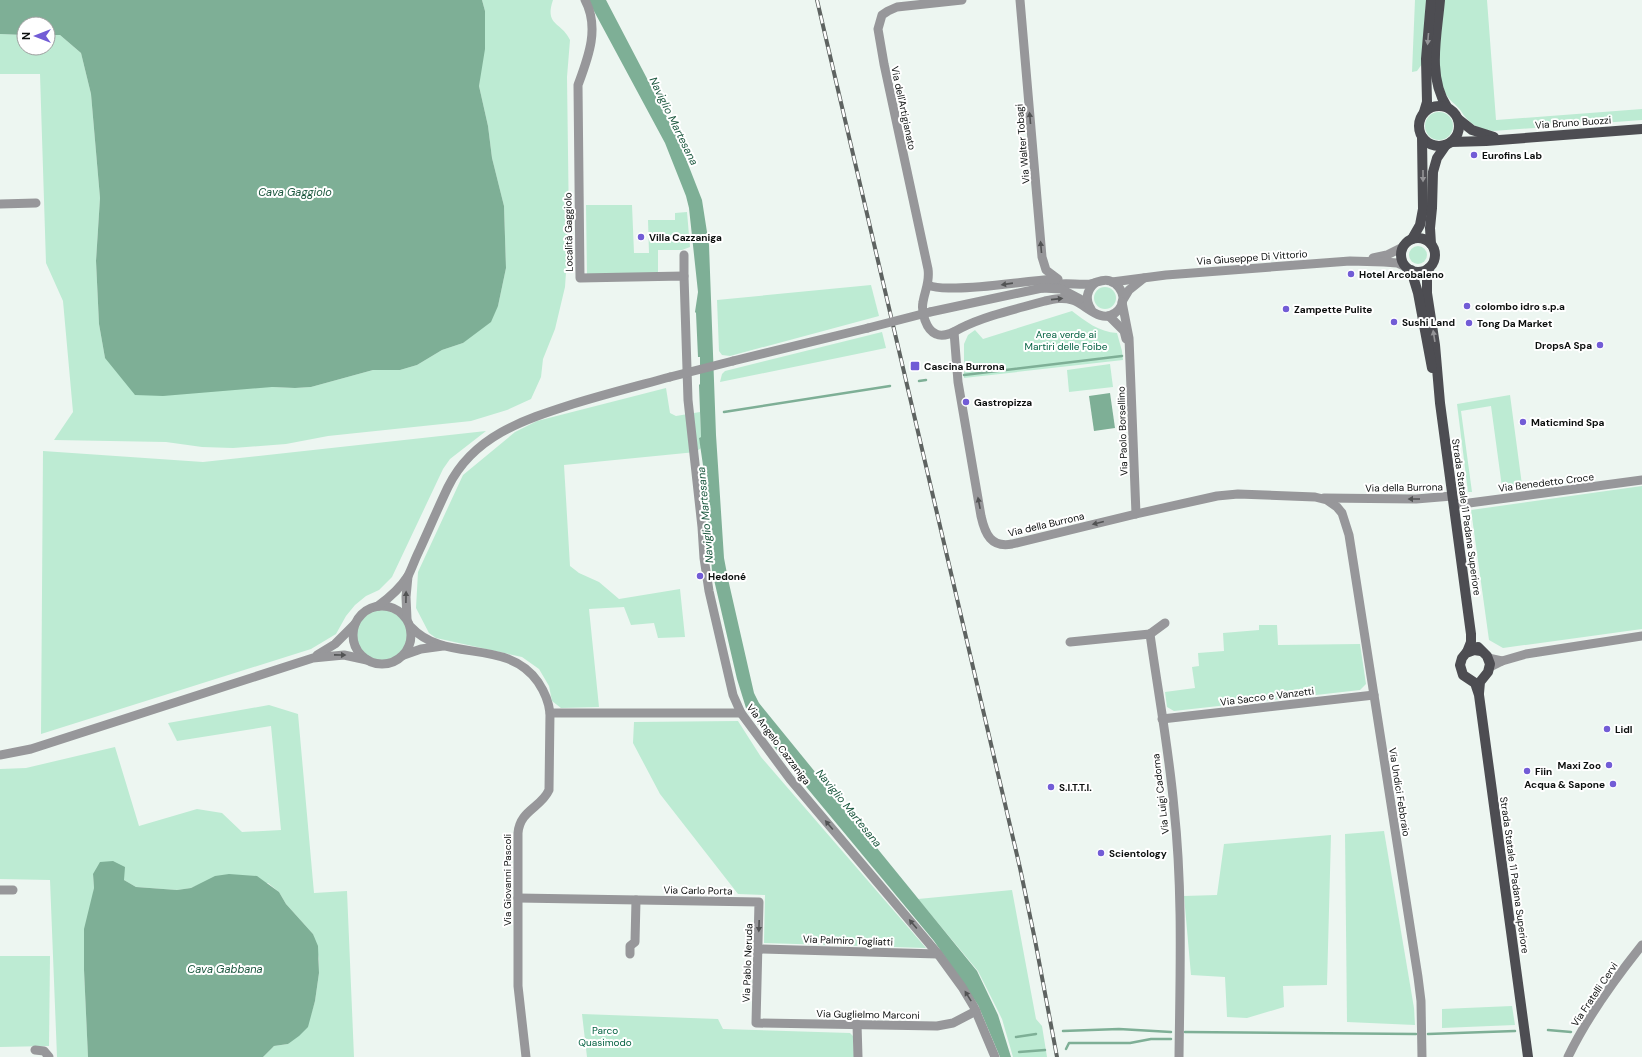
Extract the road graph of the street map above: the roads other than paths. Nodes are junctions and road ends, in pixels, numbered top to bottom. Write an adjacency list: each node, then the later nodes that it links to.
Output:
1 (585, 0): 22 (street, Località Gaggiolo)
2 (962, 0): 28 (street, Via dell'Artigianato)
3 (1020, 0): 24 (street, Via Walter Tobagi, one-way to 3)
4 (1431, 0): 7 (main road, one-way to 7)
5 (1440, 0): 6 (main road)
6 (1447, 108): 7 (main road); 8 (main road)
7 (1424, 112): 10 (main road)
8 (1458, 119): 11 (main road, Via Bruno Buozzi); 12 (main road, Strada Statale 11 Padana Superiore)
9 (1642, 129): 11 (main road, Via Bruno Buozzi)
10 (1422, 137): 12 (main road); 15 (main road, one-way to 15)
11 (1506, 138): 12 (main road, Via Bruno Buozzi)
12 (1448, 144): 16 (main road, Strada Statale 11 Padana Superiore)
13 (36, 203): 14 (street)
14 (0, 204)
15 (1412, 239): 16 (main road); 17 (main road)
16 (1431, 244): 21 (main road, Strada Statale 11 Padana Superiore)
17 (1403, 247): 19 (street, Via Giuseppe Di Vittorio); 20 (main road, Strada Statale 11 Padana Superiore)
18 (684, 255): 22 (street)
19 (1361, 260): 20 (street, Via Giuseppe Di Vittorio); 23 (street, Via Giuseppe Di Vittorio)
20 (1408, 268): 21 (main road); 35 (main road, Strada Statale 11 Padana Superiore)
21 (1428, 268): 35 (main road, Strada Statale 11 Padana Superiore, one-way to 21)
22 (684, 276): 64 (street, Via Angelo Cazzaniga)
23 (1146, 278): 25 (street, Via Giuseppe Di Vittorio); 30 (street)
24 (1058, 279): 26 (street); 28 (street, one-way to 28)
25 (1112, 282): 27 (street); 30 (street)
26 (1073, 283): 27 (street); 29 (street)
27 (1095, 283): 31 (street)
28 (928, 285): 33 (street, Via dell'Artigianato)
29 (1042, 288): 31 (street); 43 (street, bridge)
30 (1122, 301): 32 (street); 34 (street, Via Paolo Borsellino)
31 (1089, 307): 32 (street); 33 (street, one-way to 31)
32 (1109, 316): 34 (street, Via Paolo Borsellino)
33 (954, 332): 40 (street, Via della Burrona, one-way to 33)
34 (1129, 348): 40 (street, Via Paolo Borsellino)
35 (1440, 403): 39 (main road, Strada Statale 11 Padana Superiore)
36 (1642, 480): 39 (street, Via Benedetto Croce)
37 (1315, 497): 38 (street, Via della Burrona); 40 (street, Via della Burrona); 41 (street, Via della Burrona)
38 (1356, 498): 39 (street, Via della Burrona, one-way to 38); 41 (street, Via della Burrona)
39 (1453, 501): 50 (main road, Strada Statale 11 Padana Superiore)
40 (1136, 514)
41 (1344, 516): 42 (street, Via della Burrona)
42 (1348, 532): 61 (street, Via Undici Febbraio)
43 (408, 576): 44 (street); 45 (street, one-way to 43)
44 (378, 606): 45 (street); 47 (street)
45 (407, 619): 48 (street)
46 (1165, 623): 49 (street)
47 (355, 624): 56 (street); 58 (street)
48 (411, 627): 53 (street); 55 (street)
49 (1150, 634): 52 (street); 65 (street, Via Luigi Cadorna)
50 (1471, 634): 54 (main road, Strada Statale 11 Padana Superiore); 57 (main road, Strada Statale 11 Padana Superiore)
51 (1642, 636): 57 (street)
52 (1070, 642)
53 (446, 646): 55 (street); 63 (street, Via Giovanni Pascoli)
54 (1467, 652): 57 (main road); 60 (main road, Strada Statale 11 Padana Superiore)
55 (404, 656): 58 (street)
56 (312, 658): 58 (street, one-way to 58); 66 (street)
57 (1486, 659): 59 (main road, Strada Statale 11 Padana Superiore)
58 (366, 660)
59 (1483, 678): 60 (main road); 62 (main road, Strada Statale 11 Padana Superiore)
60 (1471, 680): 62 (main road, Strada Statale 11 Padana Superiore)
61 (1374, 695): 65 (street, Via Sacco e Vanzetti); 85 (street, Via Undici Febbraio)
62 (1479, 695): 86 (main road, Strada Statale 11 Padana Superiore)
63 (550, 713): 64 (street); 69 (street, Via Giovanni Pascoli)
64 (741, 713): 75 (street, Via Angelo Cazzaniga, one-way to 64)
65 (1162, 719): 84 (street, Via Luigi Cadorna)
66 (0, 755)
67 (0, 890): 68 (street)
68 (13, 890)
69 (518, 898): 70 (street, Via Carlo Porta); 81 (street, Via Giovanni Pascoli)
70 (636, 900): 71 (street, Via Carlo Porta); 74 (street)
71 (760, 902): 73 (street, Via Pablo Neruda, one-way to 73)
72 (1642, 945): 87 (street, Via Fratelli Cervi)
73 (758, 949): 75 (street, Via Palmiro Togliatti); 77 (street, Via Pablo Neruda)
74 (630, 954)
75 (938, 954): 76 (street, Via Angelo Cazzaniga, one-way to 75)
76 (976, 1011): 78 (street, Via Guglielmo Marconi); 83 (street, Via Angelo Cazzaniga)
77 (756, 1023): 78 (street, Via Guglielmo Marconi)
78 (857, 1024): 82 (street)
79 (35, 1050): 80 (street)
80 (49, 1057)
81 (526, 1057)
82 (858, 1057)
83 (995, 1057)
84 (1179, 1057)
85 (1422, 1057)
86 (1528, 1057)
87 (1568, 1057)

